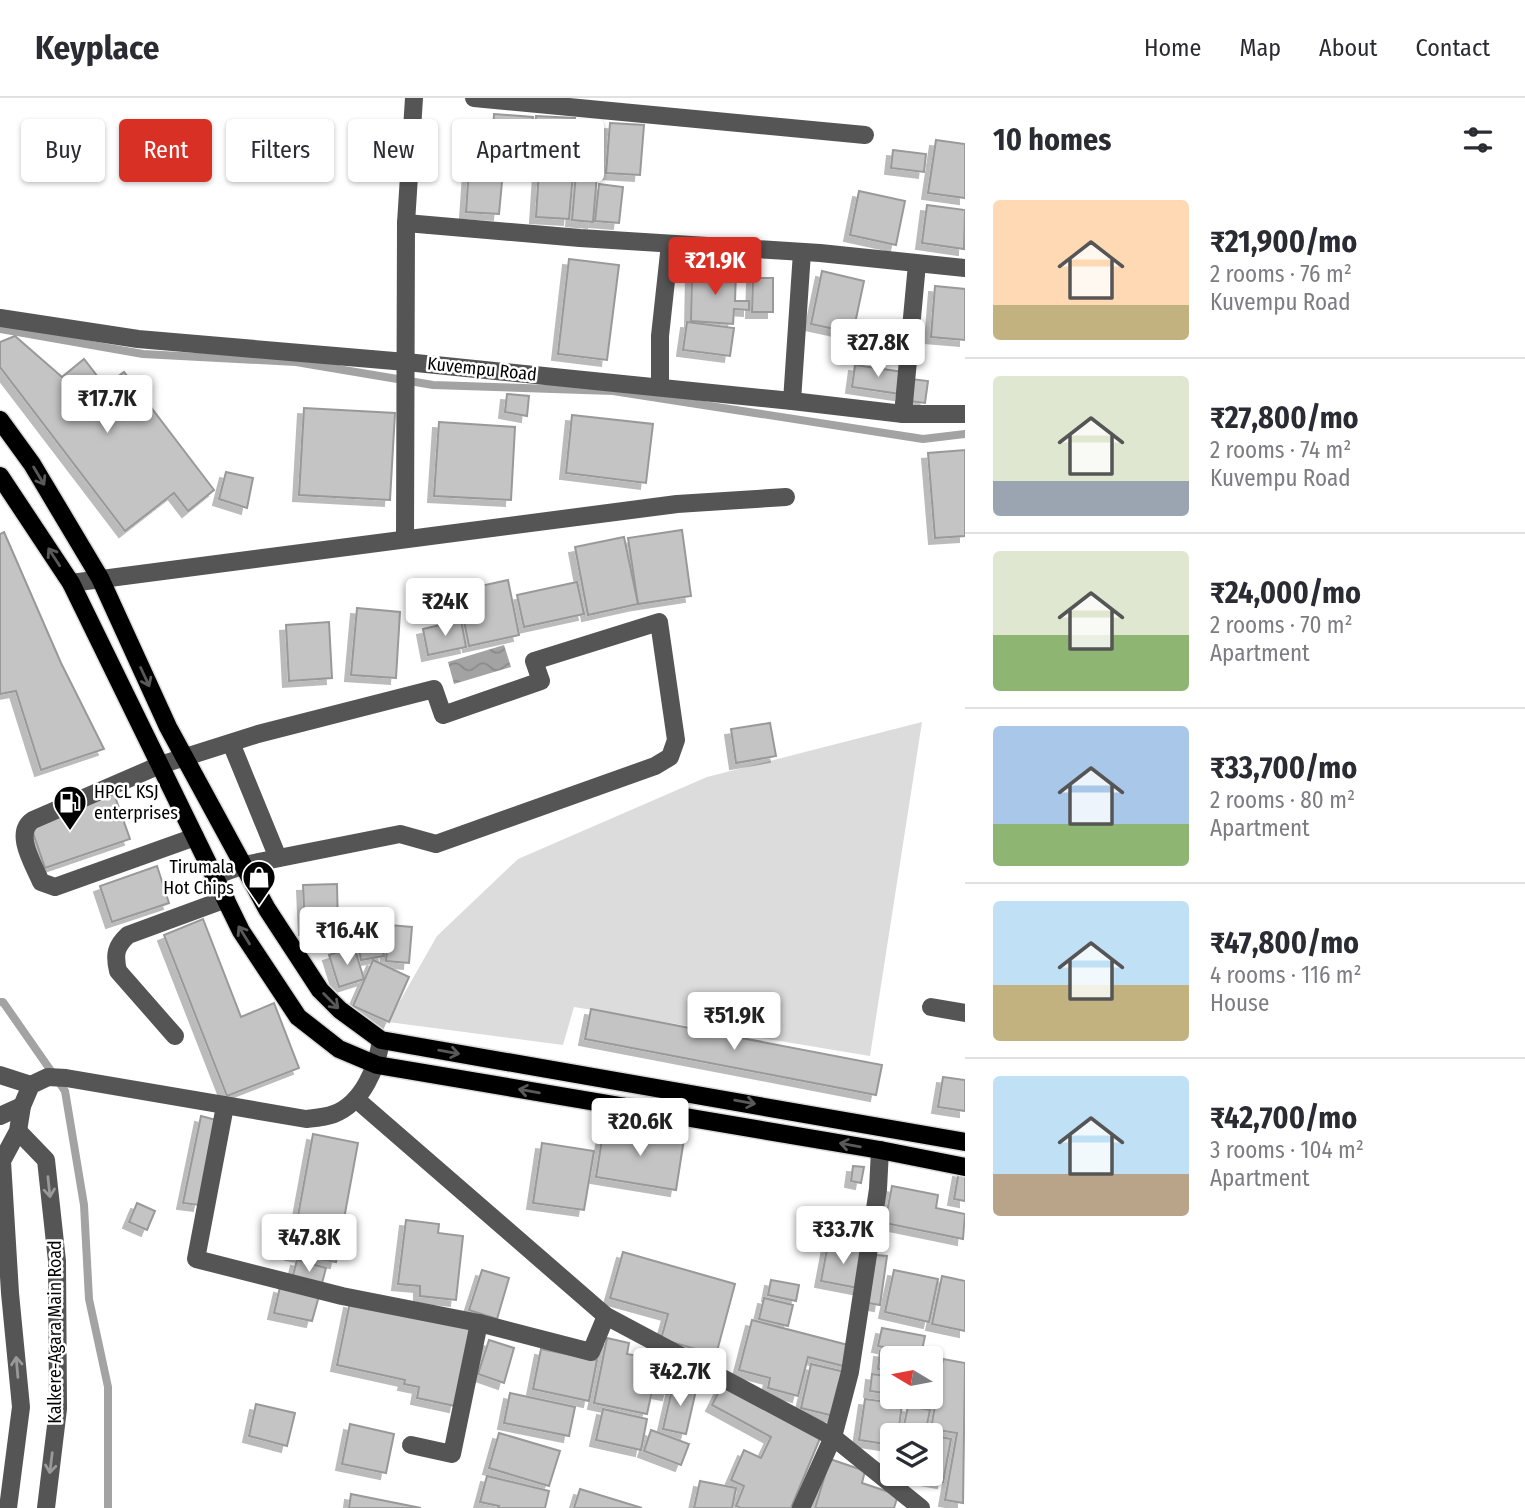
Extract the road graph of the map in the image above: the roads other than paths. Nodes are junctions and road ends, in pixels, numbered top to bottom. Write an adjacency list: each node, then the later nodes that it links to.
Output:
1 (414, 98): 4 (street)
2 (474, 98): 3 (street)
3 (865, 135)
4 (406, 223): 5 (street); 10 (street)
5 (670, 244): 6 (street); 11 (street)
6 (802, 252): 7 (street); 12 (street)
7 (917, 264): 8 (street); 13 (street)
8 (965, 268)
9 (0, 318): 10 (street, Kuvempu Road)
10 (406, 363): 11 (street, Kuvempu Road); 18 (street)
11 (660, 387): 12 (street, Kuvempu Road)
12 (792, 401): 13 (street, Kuvempu Road)
13 (903, 414): 14 (street, Kuvempu Road)
14 (965, 414)
15 (0, 420): 19 (main road, one-way to 19)
16 (0, 476): 20 (main road, one-way to 16)
17 (786, 497): 18 (street)
18 (405, 539): 19 (street)
19 (100, 578): 20 (street); 22 (main road, one-way to 22)
20 (71, 583): 23 (main road)
21 (231, 743): 22 (street); 25 (street); 25 (street)
22 (185, 758): 23 (street); 26 (main road)
23 (160, 765): 24 (main road); 24 (street)
24 (195, 837): 27 (main road)
25 (278, 858): 26 (street)
26 (244, 865): 27 (street); 32 (main road, one-way to 32)
27 (214, 876): 28 (main road)
28 (226, 899): 31 (street); 33 (main road, one-way to 28)
29 (931, 1007): 30 (street)
30 (965, 1013)
31 (175, 1036)
32 (382, 1040): 33 (street); 41 (main road, one-way to 41)
33 (377, 1065): 36 (street); 42 (main road, one-way to 33)
34 (0, 1075): 35 (street)
35 (31, 1085): 37 (street); 38 (street)
36 (356, 1099): 38 (street); 44 (street)
37 (22, 1106): 39 (street); 40 (street)
38 (225, 1106): 45 (street)
39 (0, 1116)
40 (18, 1131): 48 (street, Kalkere-Agara Main Road, one-way to 40); 49 (street, Kalkere-Agara Main Road, one-way to 49)
41 (965, 1142)
42 (880, 1150): 43 (main road); 46 (street)
43 (965, 1167)
44 (606, 1316): 45 (street); 46 (street)
45 (480, 1323): 47 (street)
46 (833, 1437): 50 (street); 51 (street)
47 (411, 1445)
48 (8, 1508)
49 (46, 1508)
50 (801, 1508)
51 (921, 1508)

